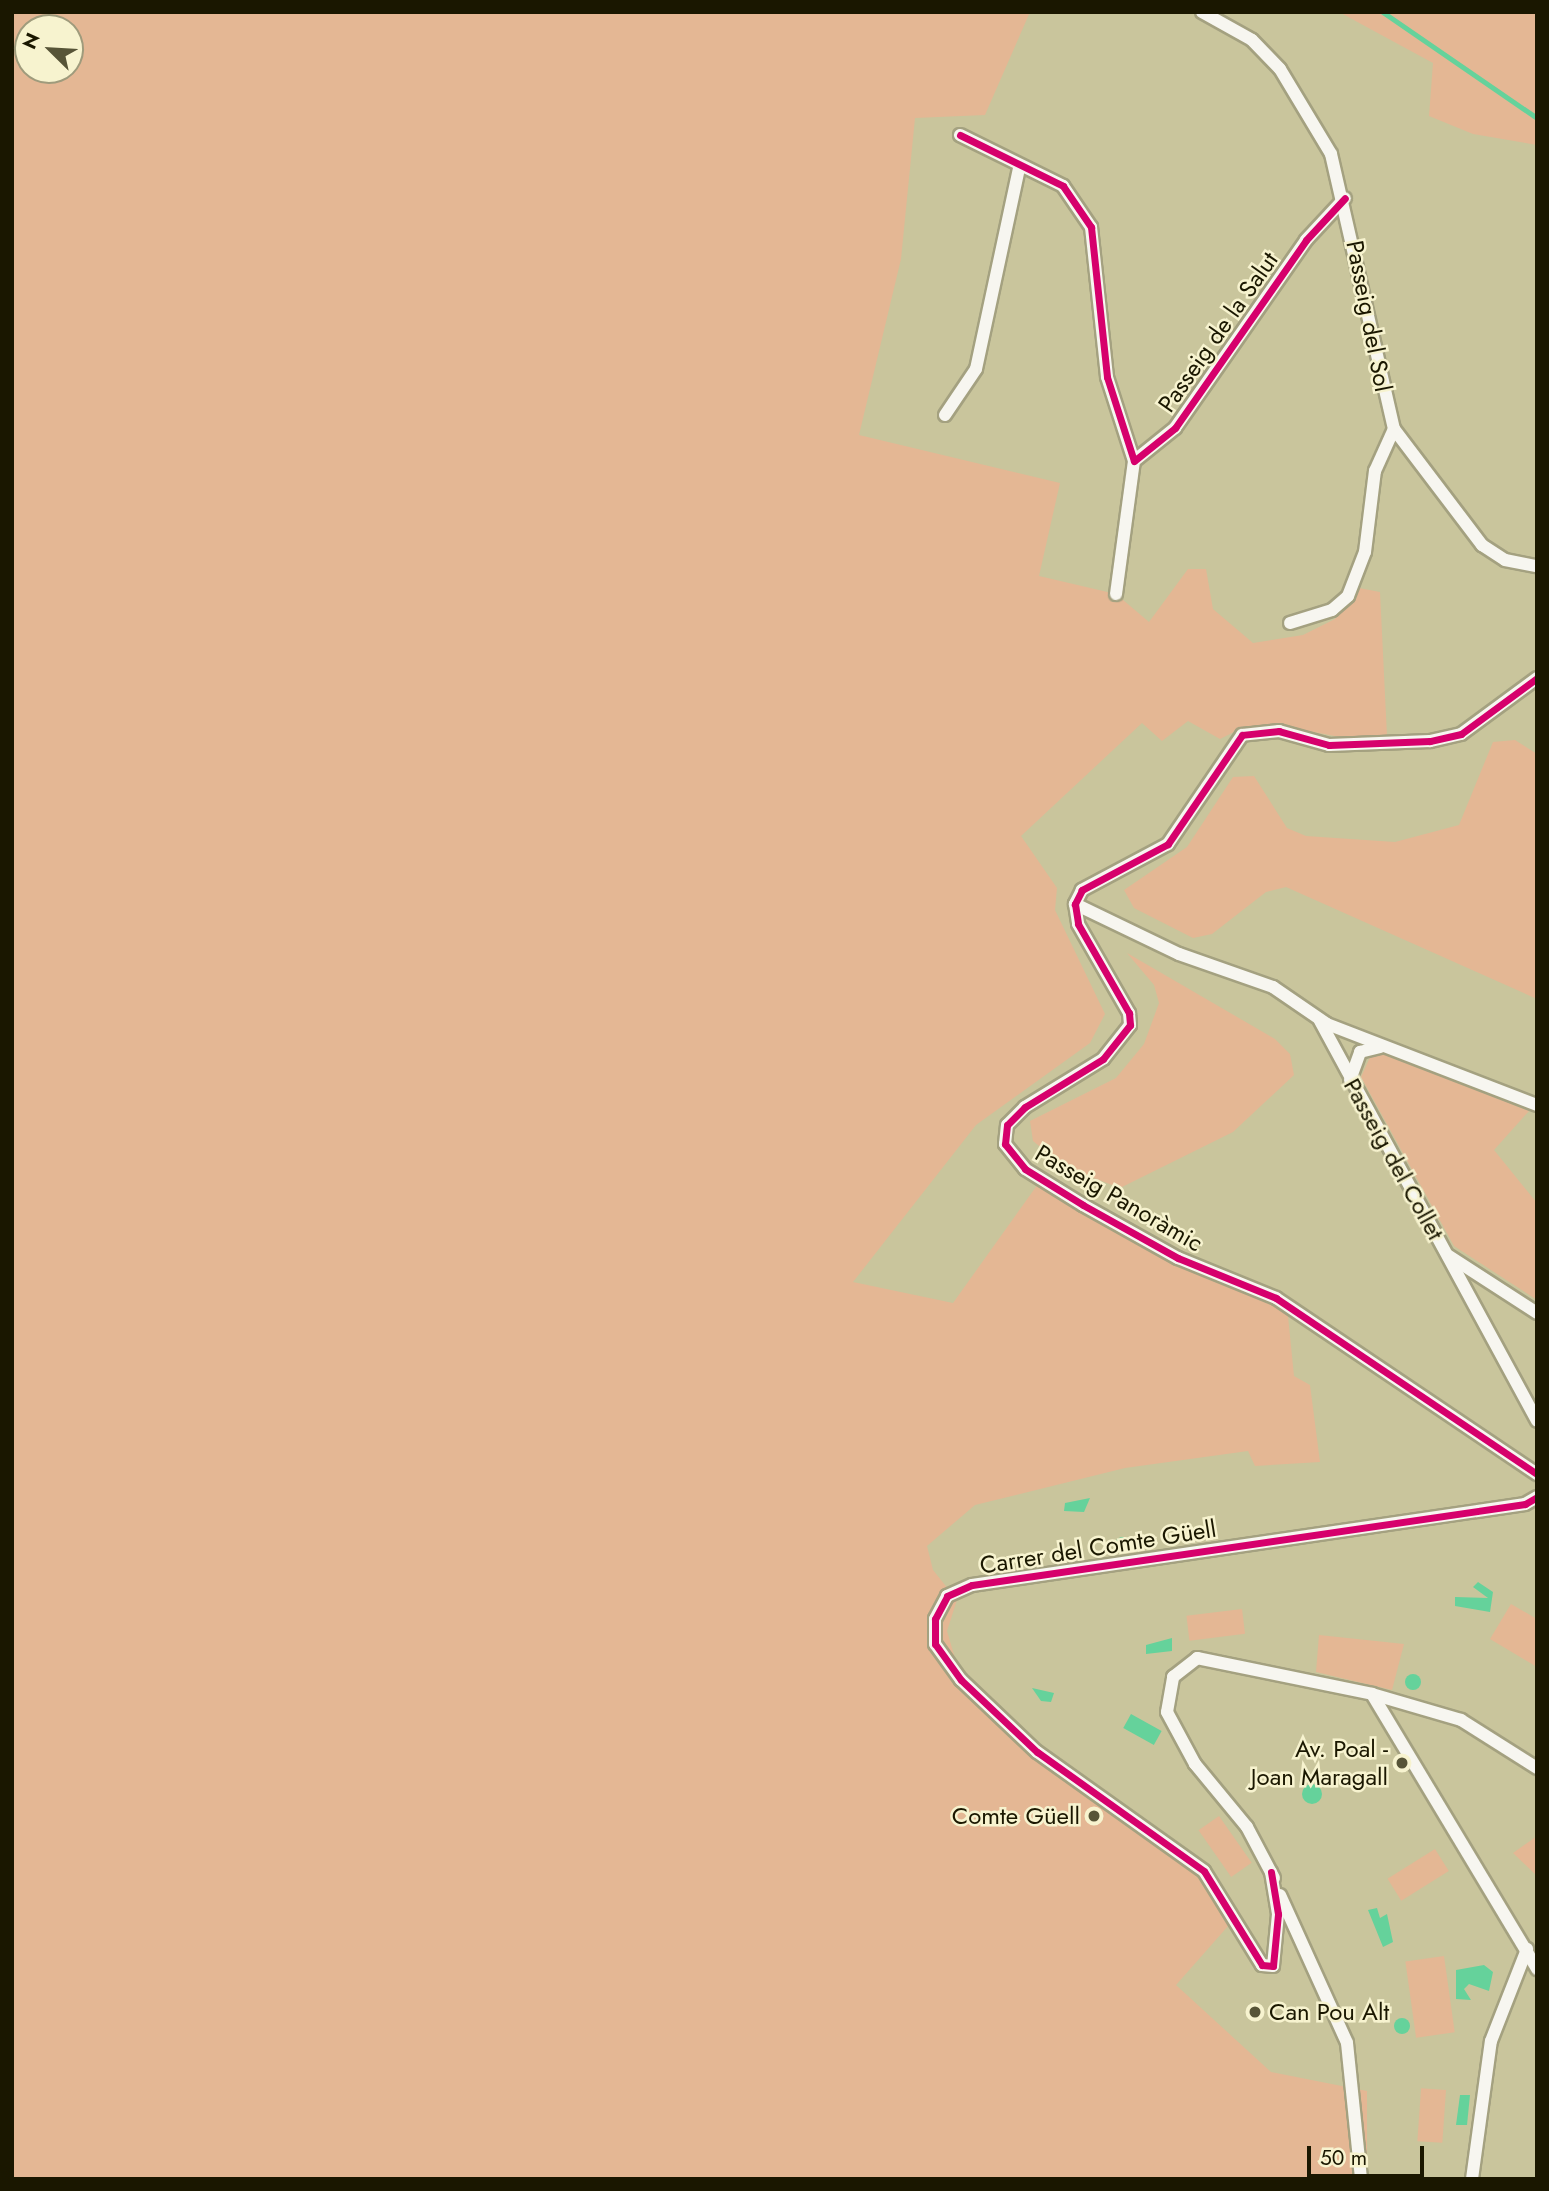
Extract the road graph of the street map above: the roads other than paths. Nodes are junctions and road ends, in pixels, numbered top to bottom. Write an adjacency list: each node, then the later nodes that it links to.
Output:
1 (1202, 12): 4 (street, Passeig del Sol)
2 (960, 135): 3 (street, Passeig de la Salut)
3 (1019, 169): 5 (street); 7 (street, Passeig de la Salut)
4 (1345, 198): 6 (street, Passeig del Sol); 7 (street, Passeig de la Salut)
5 (945, 415)
6 (1394, 429): 8 (street, Passeig del Sol); 10 (street)
7 (1134, 461): 9 (street)
8 (1537, 566)
9 (1116, 594)
10 (1290, 623)
11 (1537, 678): 12 (street)
12 (1075, 904): 13 (street); 22 (street, Passeig Panoràmic)
13 (1320, 1021): 14 (street); 15 (street, Passeig del Collet)
14 (1386, 1047): 15 (street); 16 (street)
15 (1350, 1080): 17 (street, Passeig del Collet)
16 (1537, 1105)
17 (1447, 1255): 18 (street); 19 (street, Passeig del Collet)
18 (1482, 1278): 19 (street); 20 (street)
19 (1469, 1296): 21 (street, Passeig del Collet)
20 (1537, 1313)
21 (1537, 1421)
22 (1537, 1474)
23 (1537, 1497): 26 (street, Carrer del Comte Güell)
24 (1372, 1694): 25 (street); 26 (street); 27 (street)
25 (1537, 1768)
26 (1271, 1872): 29 (street)
27 (1527, 1949): 28 (street); 30 (street)
28 (1537, 1969)
29 (1361, 2179)
30 (1472, 2179)

